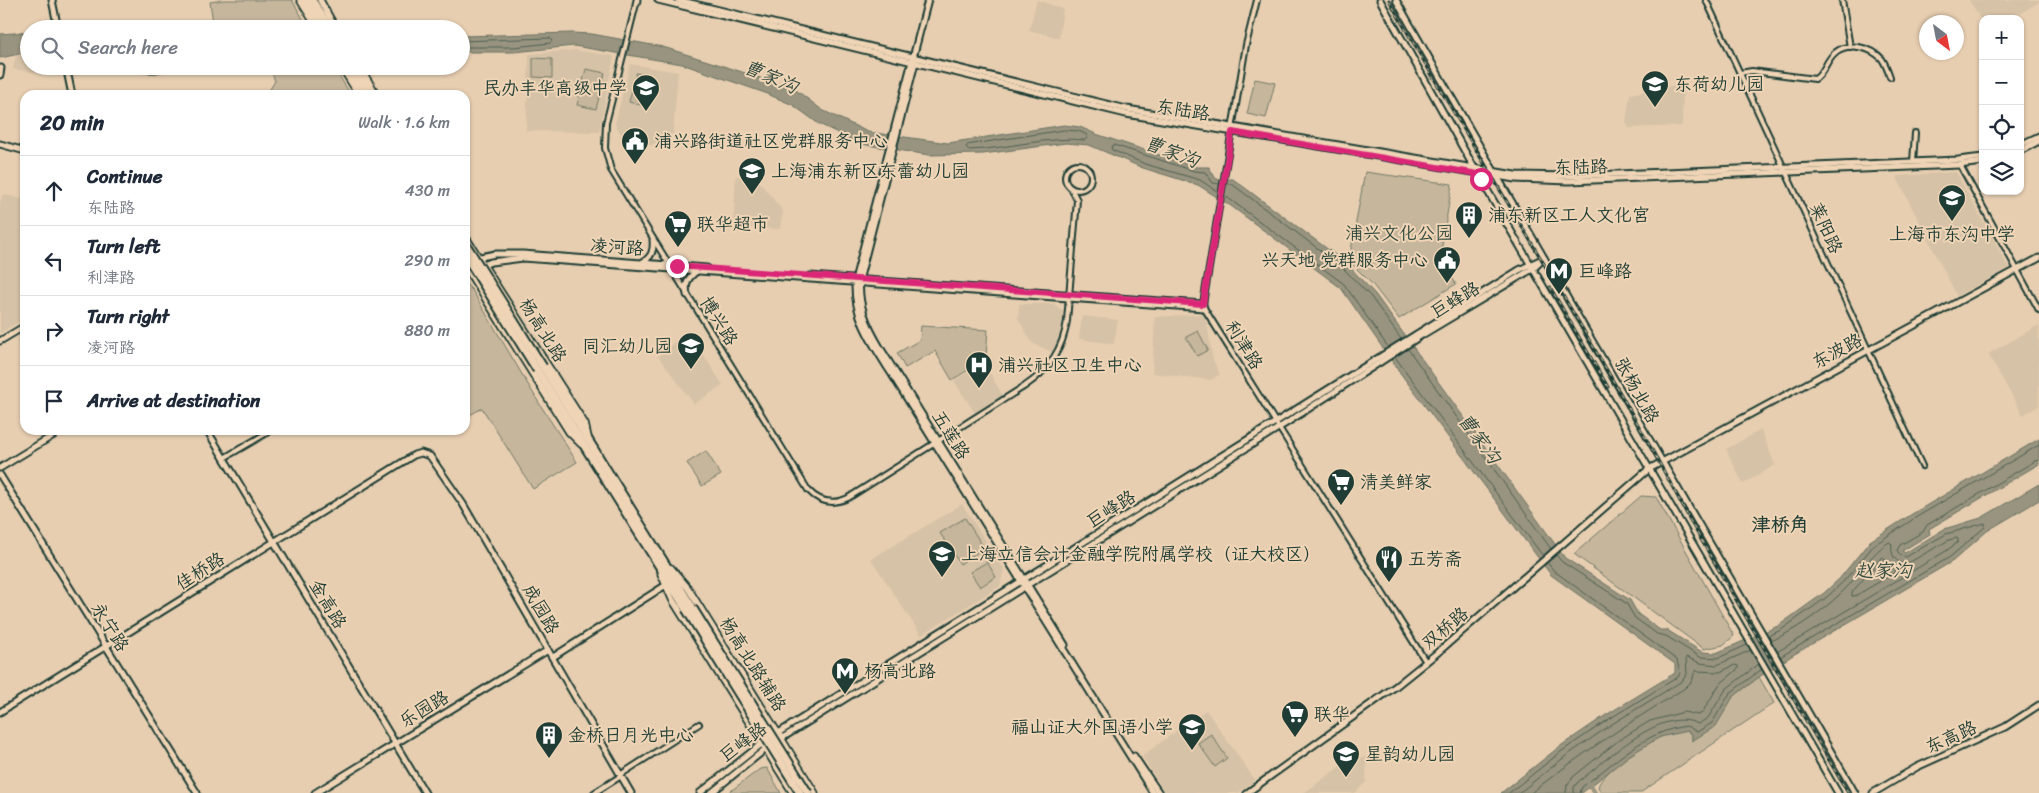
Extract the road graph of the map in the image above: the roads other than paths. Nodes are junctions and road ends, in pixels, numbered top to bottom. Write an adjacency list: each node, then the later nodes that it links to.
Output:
1 (52, 0): 15 (main road)
2 (300, 0): 16 (main road)
3 (306, 0): 17 (highway)
4 (312, 0): 18 (highway)
5 (320, 0): 19 (main road)
6 (658, 0): 21 (main road, 东陆路)
7 (678, 0): 21 (main road, 东陆路)
8 (928, 0): 21 (main road, 五莲路)
9 (1257, 0): 36 (street)
10 (1380, 0): 49 (main road, 张杨北路)
11 (1396, 0): 50 (main road, 张杨北路)
12 (1706, 0): 23 (street, 莱阳路)
13 (1842, 0): 20 (street)
14 (636, 2): 54 (street, 博兴路)
15 (57, 20)
16 (312, 20)
17 (318, 20)
18 (324, 20)
19 (331, 20)
20 (1850, 47): 23 (street); 30 (street)
21 (913, 61): 36 (main road, 东陆路); 70 (main road, 五莲路)
22 (2, 68): 24 (main road)
23 (1740, 73): 48 (street, 莱阳路)
24 (0, 75)
25 (68, 75): 31 (main road)
26 (348, 75): 32 (main road)
27 (350, 75): 33 (highway)
28 (360, 75): 34 (highway)
29 (365, 75): 35 (main road)
30 (1890, 77)
31 (71, 90)
32 (356, 90)
33 (361, 90)
34 (369, 90)
35 (374, 90)
36 (1232, 129): 49 (main road, 东陆路); 73 (street)
37 (1915, 134): 45 (street)
38 (2039, 136): 40 (main road)
39 (2039, 141): 42 (main road)
40 (2024, 143)
41 (0, 144): 43 (main road)
42 (2024, 148)
43 (20, 150)
44 (1979, 158): 46 (main road, 东陆路)
45 (1913, 162): 46 (main road, 东陆路); 48 (main road, 东陆路)
46 (1959, 162): 47 (main road, 东陆路); 48 (main road, 东陆路); 66 (street)
47 (1979, 162)
48 (1784, 170): 50 (main road, 东陆路); 77 (street, 莱阳路)
49 (1476, 171): 50 (main road, 东陆路); 64 (main road, 张杨北路)
50 (1495, 174): 58 (main road, 张杨北路)
51 (1071, 188): 52 (street); 52 (street); 53 (street)
52 (1084, 188): 53 (street)
53 (1077, 200): 72 (street)
54 (653, 240): 62 (main road); 65 (street, 博兴路)
55 (470, 244): 57 (main road, 杨高北路)
56 (470, 251): 79 (highway, 杨高北路, bridge)
57 (478, 257): 60 (main road); 62 (main road, 凌河路); 63 (main road, 杨高北路)
58 (1544, 258): 64 (main road, 巨峰路); 89 (main road, 张杨北路)
59 (2039, 258): 66 (main road, 东波路)
60 (470, 262)
61 (470, 263): 79 (highway, 杨高北路, bridge)
62 (643, 263): 65 (main road, 凌河路)
63 (484, 265): 65 (main road, 凌河路); 68 (main road, 凌河路); 86 (main road, 杨高北路)
64 (1532, 265): 78 (main road, 巨峰路); 92 (main road, 张杨北路)
65 (670, 267): 67 (main road, 凌河路); 70 (main road, 凌河路); 71 (street, 博兴路)
66 (2016, 270): 74 (street); 77 (main road, 东波路)
67 (697, 271): 70 (main road, 凌河路); 71 (main road)
68 (470, 272)
69 (470, 279): 86 (main road, 杨高北路)
70 (858, 281): 72 (main road, 凌河路); 85 (main road, 五莲路)
71 (687, 295): 85 (street, 博兴路)
72 (1069, 296): 73 (main road, 凌河路); 85 (street)
73 (1204, 306): 80 (street, 利津路)
74 (2039, 310)
75 (20, 329): 76 (main road)
76 (0, 341)
77 (1868, 350): 89 (main road, 东波路); 90 (street, 莱阳路)
78 (1377, 362): 80 (main road, 巨峰路); 81 (main road, 巨峰路)
79 (540, 369): 86 (highway, 杨高北路)
80 (1276, 422): 81 (street, 利津路); 96 (main road, 巨峰路)
81 (1279, 428): 96 (main road, 巨峰路); 102 (street, 利津路)
82 (54, 435): 91 (main road)
83 (210, 435): 88 (main road, 金高路)
84 (263, 435): 88 (street)
85 (937, 442): 96 (main road, 五莲路)
86 (588, 446): 95 (highway, 杨高北路)
87 (414, 454): 94 (main road, 佳桥路); 100 (main road, 成园路)
88 (224, 458): 94 (main road, 金高路)
89 (1662, 461): 92 (main road, 东波路); 126 (main road, 张杨北路)
90 (1922, 466)
91 (0, 468)
92 (1649, 469): 102 (main road, 双桥路); 125 (main road, 张杨北路)
93 (0, 475): 99 (main road, 永宁路)
94 (274, 541): 99 (main road, 佳桥路); 107 (main road, 金高路)
95 (657, 557): 97 (main road, 杨高北路辅路); 98 (highway, 杨高北路); 106 (main road, 杨高北路辅路)
96 (1024, 583): 106 (main road, 巨峰路); 122 (main road, 五莲路); 123 (main road, 五莲路)
97 (666, 585): 101 (main road); 108 (main road, 杨高北路辅路)
98 (689, 608): 119 (highway, 杨高北路, bridge); 120 (highway, 杨高北路, bridge)
99 (106, 646): 104 (main road, 佳桥路); 111 (main road, 永宁路)
100 (548, 650): 101 (main road, 成园路); 107 (main road, 乐园路)
101 (553, 657): 110 (main road, 成园路)
102 (1426, 662): 124 (main road, 双桥路)
103 (2039, 705): 127 (main road, 东高路)
104 (0, 712)
105 (699, 724): 110 (street)
106 (780, 736): 108 (main road, 巨峰路); 109 (main road, 巨峰路); 121 (main road, 杨高北路辅路)
107 (395, 743): 112 (main road, 乐园路); 113 (main road, 金高路)
108 (762, 743): 109 (main road, 杨高北路辅路); 116 (main road, 巨峰路)
109 (766, 749): 117 (main road, 巨峰路); 118 (main road, 杨高北路辅路)
110 (621, 775): 114 (street); 115 (main road, 成园路)
111 (197, 793)
112 (315, 793)
113 (425, 793)
114 (594, 793)
115 (631, 793)
116 (700, 793)
117 (711, 793)
118 (793, 793)
119 (800, 793)
120 (808, 793)
121 (816, 793)
122 (1153, 793)
123 (1158, 793)
124 (1247, 793)
125 (1838, 793)
126 (1855, 793)
127 (1873, 793)

